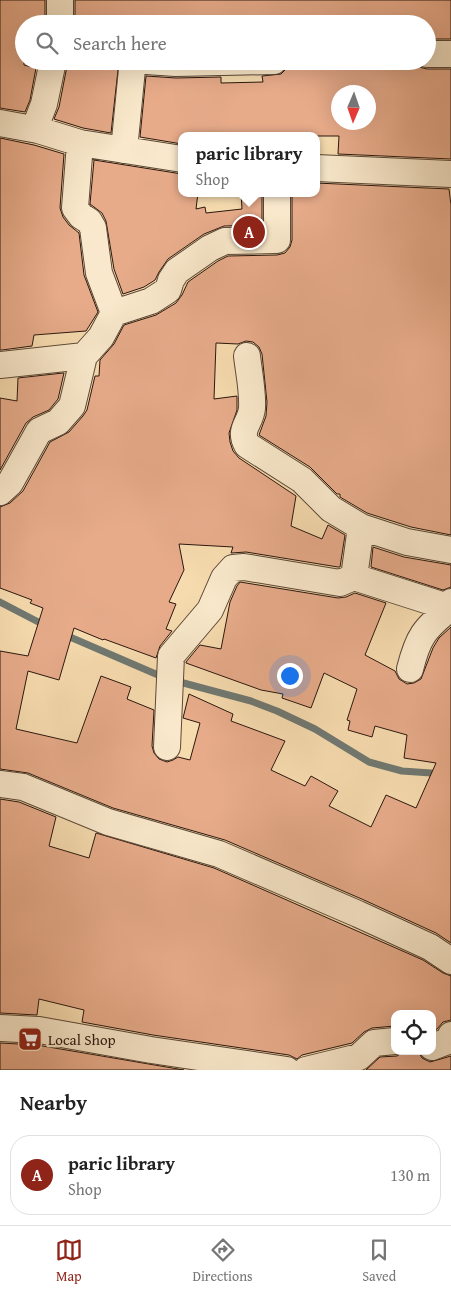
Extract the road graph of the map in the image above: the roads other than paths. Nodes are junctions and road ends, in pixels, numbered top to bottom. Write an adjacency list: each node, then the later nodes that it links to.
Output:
1 (60, 0): 2 (street)
2 (60, 15)
3 (436, 54): 4 (street)
4 (451, 54)
5 (51, 70): 8 (street)
6 (132, 70): 10 (street)
7 (0, 123): 8 (street)
8 (38, 130): 9 (street)
9 (80, 143): 10 (street); 15 (street)
10 (124, 150): 11 (street)
11 (178, 158)
12 (320, 168): 13 (street)
13 (451, 174)
14 (277, 197): 15 (street)
15 (114, 313): 16 (street)
16 (84, 356): 18 (street); 19 (street)
17 (247, 356): 20 (street)
18 (0, 365)
19 (0, 492)
20 (361, 527): 21 (street); 22 (street)
21 (451, 550)
22 (354, 577): 23 (street); 25 (street)
23 (451, 606): 24 (street)
24 (410, 669)
25 (167, 747)
26 (0, 784): 27 (street)
27 (451, 961)
28 (0, 1028): 32 (street)
29 (451, 1035): 31 (street)
30 (391, 1041): 33 (street)
31 (436, 1045)
32 (287, 1070)
33 (306, 1070)

